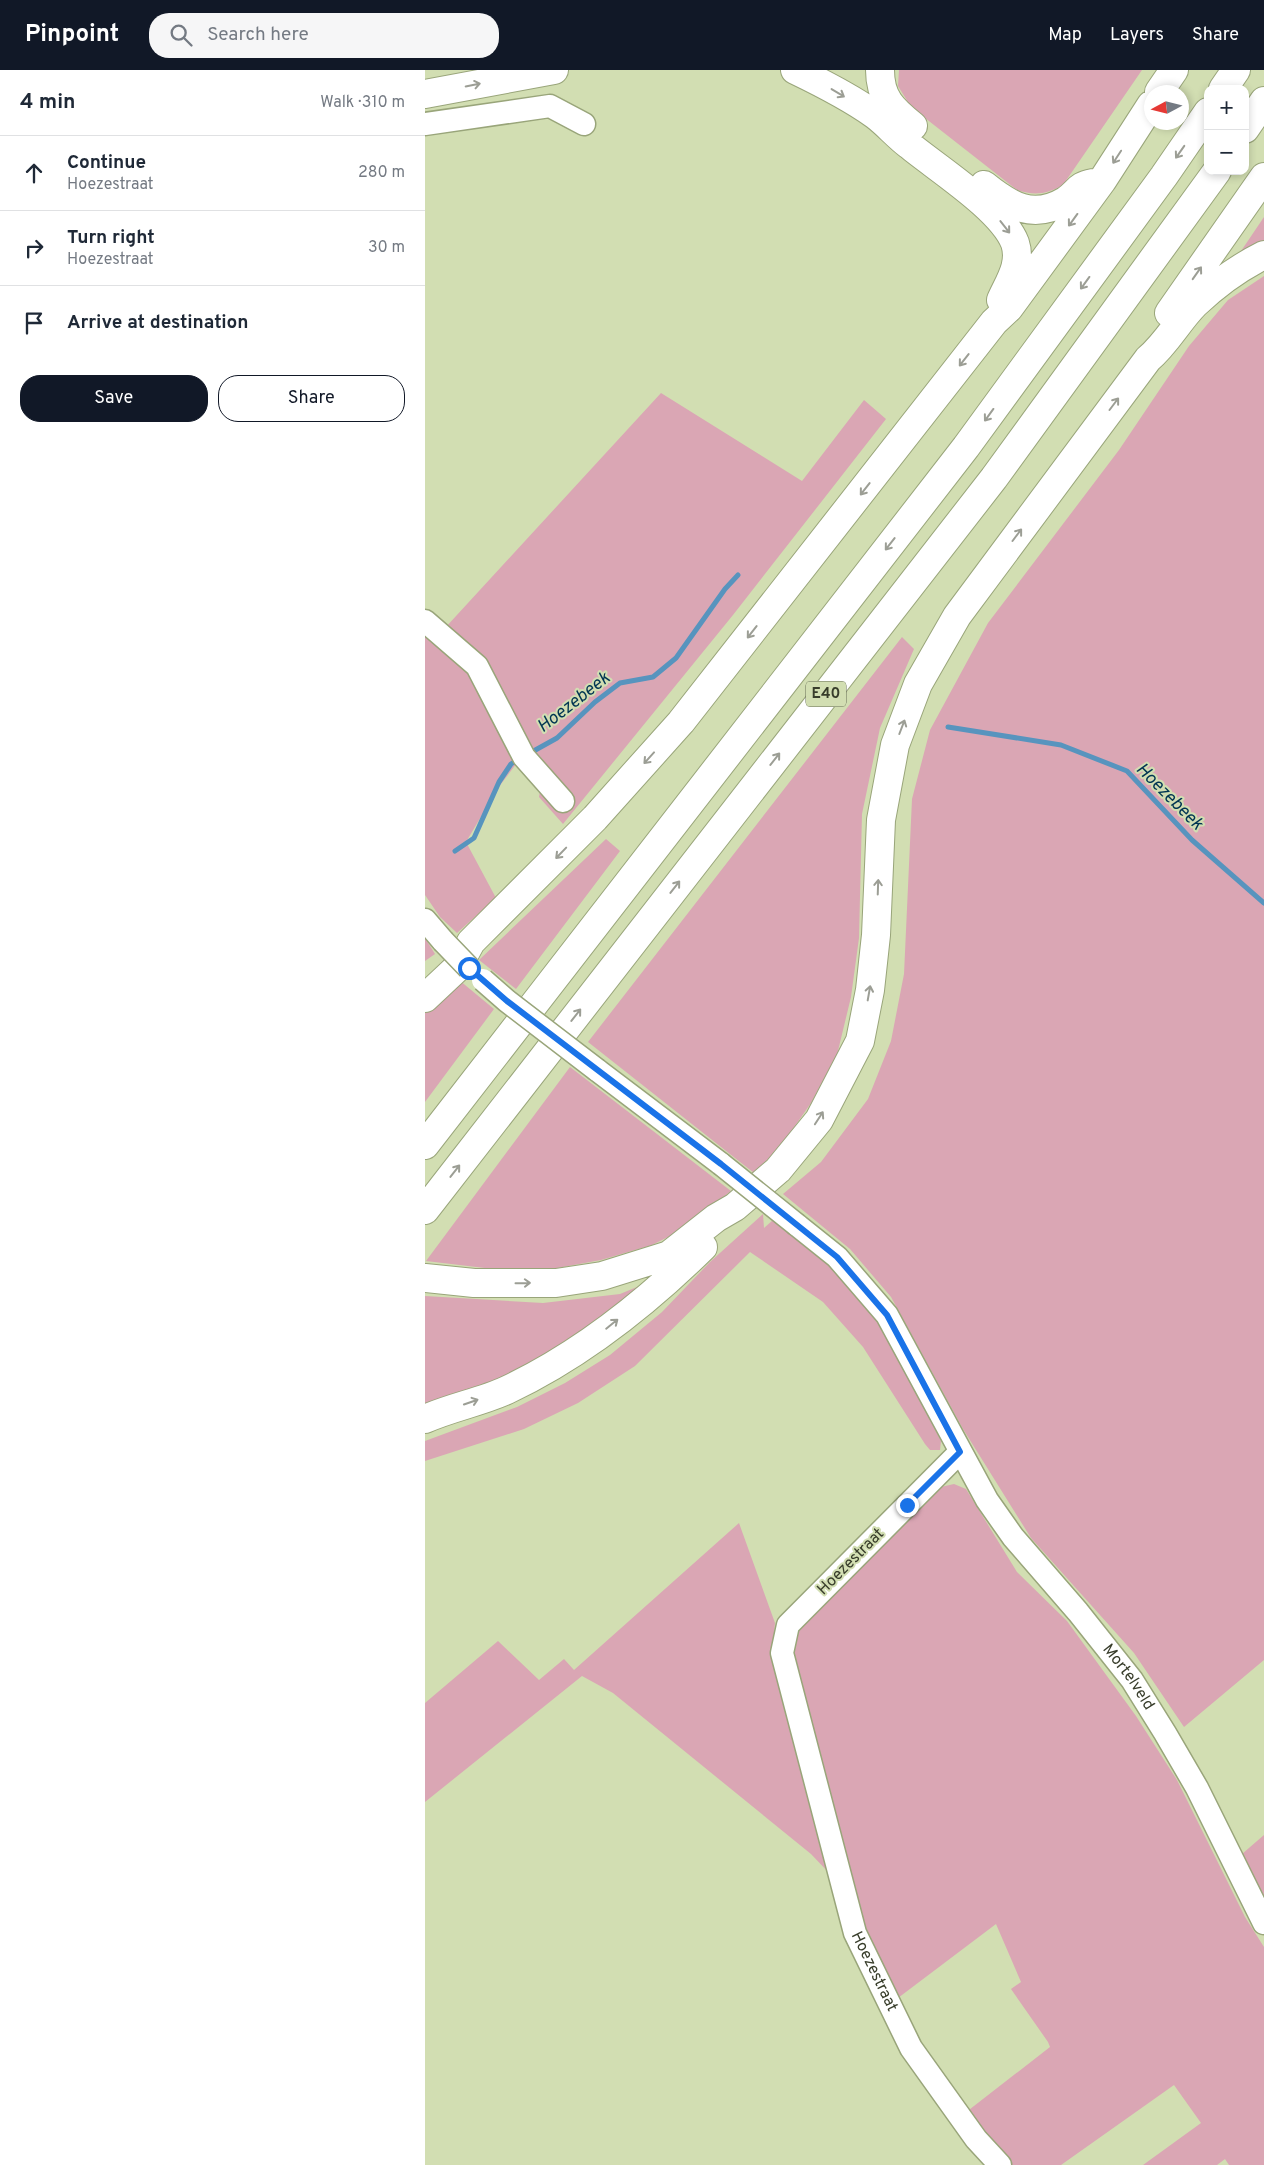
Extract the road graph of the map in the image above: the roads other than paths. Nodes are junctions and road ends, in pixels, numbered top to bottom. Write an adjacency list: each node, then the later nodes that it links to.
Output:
1 (554, 70): 8 (highway, one-way to 1)
2 (795, 70): 19 (highway, one-way to 19)
3 (880, 70): 17 (highway)
4 (1174, 70): 6 (highway)
5 (1236, 70): 7 (highway)
6 (1164, 85)
7 (1226, 85)
8 (425, 94)
9 (1264, 101): 12 (highway)
10 (1144, 116): 17 (highway, one-way to 17)
11 (1204, 118): 27 (highway, E40, one-way to 27)
12 (1249, 123)
13 (425, 124): 14 (street)
14 (585, 124)
15 (1214, 175): 29 (highway, E40, one-way to 15)
16 (1264, 177): 20 (highway, one-way to 16)
17 (1102, 181): 19 (highway, one-way to 19)
18 (1264, 254): 20 (highway)
19 (994, 322): 24 (highway, one-way to 24)
20 (1147, 359): 28 (highway, one-way to 20)
21 (425, 621): 22 (street)
22 (563, 801)
23 (425, 920): 24 (street, bridge)
24 (474, 963): 25 (highway); 26 (highway); 32 (street, bridge)
25 (425, 973)
26 (425, 998)
27 (425, 1145)
28 (735, 1207): 30 (highway, one-way to 28); 31 (highway, one-way to 28)
29 (425, 1210)
30 (425, 1278)
31 (425, 1419)
32 (960, 1452): 33 (street, Mortelveld); 34 (street, Hoezestraat)
33 (1264, 1923)
34 (1000, 2165)

